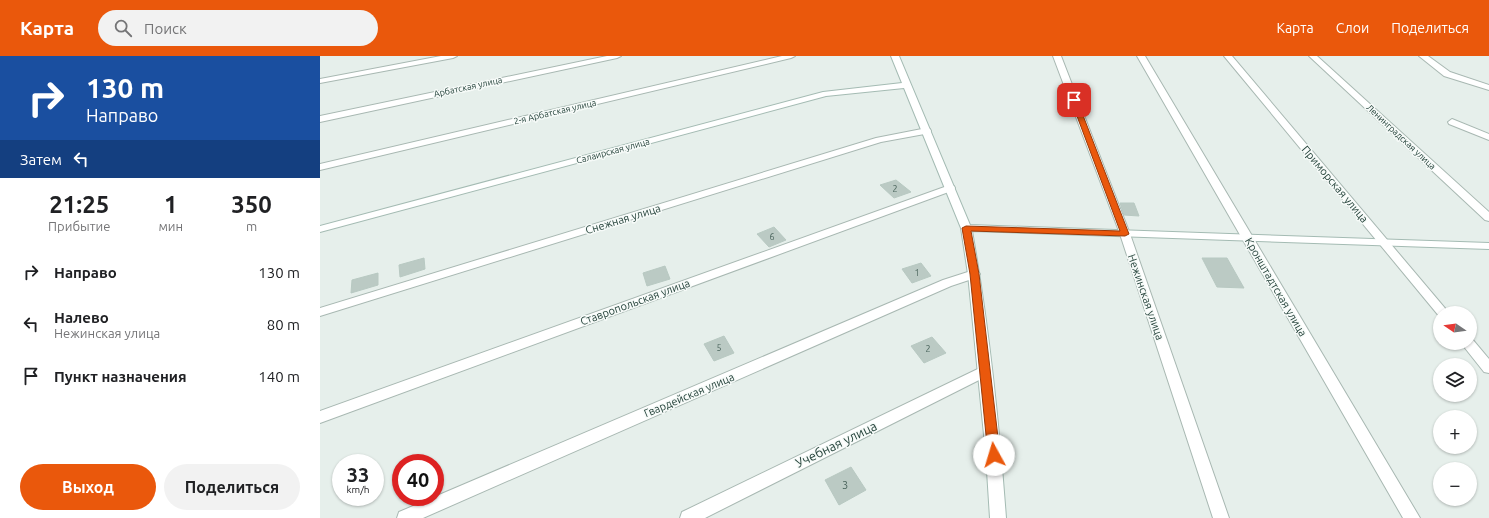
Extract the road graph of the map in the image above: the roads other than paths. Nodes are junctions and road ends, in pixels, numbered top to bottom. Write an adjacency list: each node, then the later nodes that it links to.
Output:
1 (453, 56): 10 (street)
2 (617, 56): 13 (street, Арбатская улица)
3 (791, 56): 17 (street, 2-я Арбатская улица)
4 (895, 56): 11 (street)
5 (1057, 56): 22 (street, Нежинская улица)
6 (1141, 56): 23 (street, Кронштадтская улица)
7 (1228, 56): 24 (street, Приморская улица)
8 (1313, 56): 19 (street, Ленинградская улица)
9 (1423, 56): 12 (street)
10 (320, 81)
11 (908, 85): 15 (street); 21 (street, Салаирская улица)
12 (1489, 88)
13 (320, 119)
14 (1452, 122): 16 (street)
15 (927, 131): 18 (street); 28 (street, Снежная улица)
16 (1489, 137)
17 (320, 167)
18 (950, 188): 20 (street); 32 (street, Ставропольская улица)
19 (1489, 218)
20 (966, 228): 22 (street); 26 (street)
21 (320, 229)
22 (1125, 234): 23 (street); 36 (street, Нежинская улица)
23 (1247, 237): 24 (street); 37 (street, Кронштадтская улица)
24 (1383, 241): 25 (street); 27 (street, Приморская улица)
25 (1489, 246)
26 (974, 274): 31 (street); 33 (street, Гвардейская улица)
27 (1437, 306)
28 (320, 312)
29 (1474, 350): 30 (street)
30 (1489, 368)
31 (984, 371): 34 (street, Учебная улица); 35 (street)
32 (320, 417)
33 (405, 518)
34 (688, 518)
35 (998, 518)
36 (1221, 518)
37 (1412, 518)

